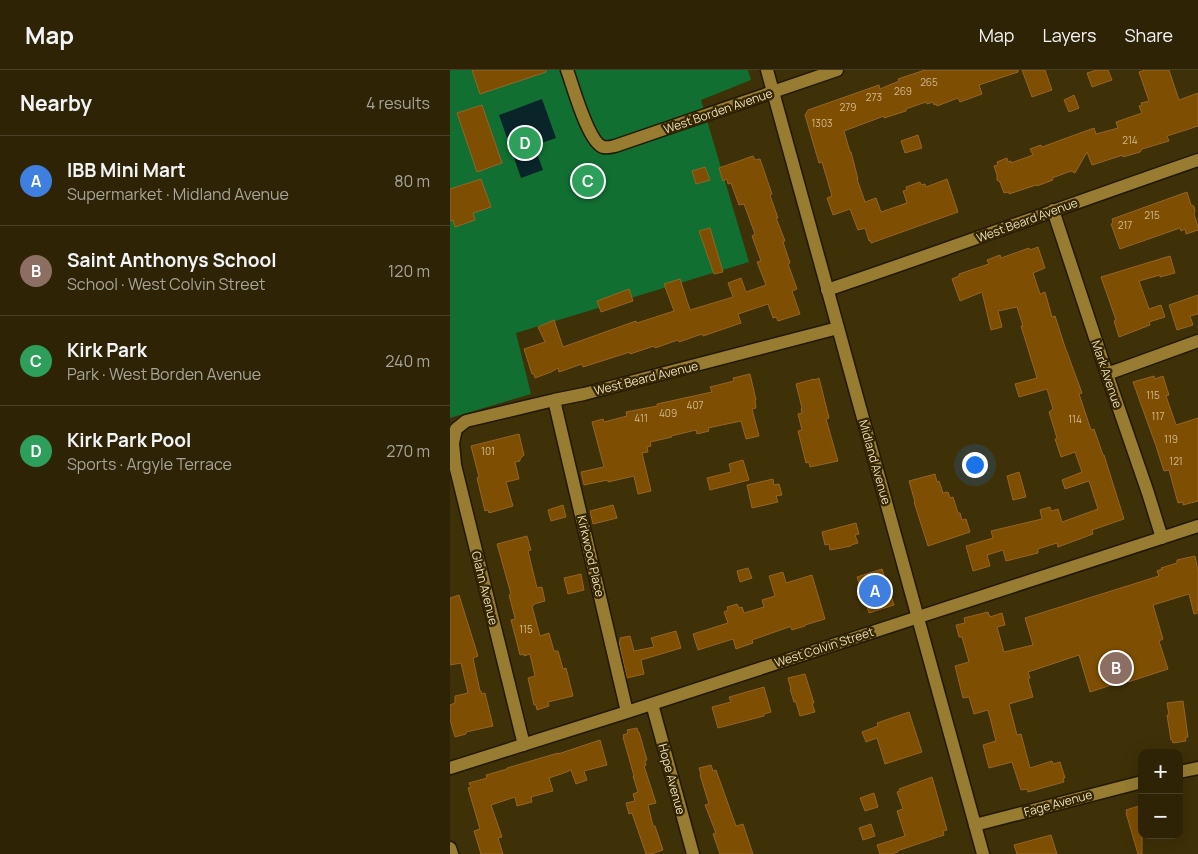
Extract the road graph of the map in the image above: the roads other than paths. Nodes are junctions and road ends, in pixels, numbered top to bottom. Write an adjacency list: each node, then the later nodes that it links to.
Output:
1 (567, 70): 4 (street, West Borden Avenue)
2 (767, 70): 4 (street, Midland Avenue)
3 (837, 70): 4 (street, West Borden Avenue)
4 (773, 93): 7 (street, Midland Avenue)
5 (1198, 160): 6 (street, West Beard Avenue)
6 (1053, 210): 7 (street, West Beard Avenue); 10 (street, Mark Avenue)
7 (827, 290): 8 (street, Midland Avenue)
8 (838, 328): 11 (street, West Beard Avenue); 15 (street, Midland Avenue)
9 (1198, 341): 10 (street)
10 (1107, 374): 14 (street, Mark Avenue)
11 (554, 400): 12 (street, West Beard Avenue); 17 (street, Kirkwood Place)
12 (456, 430): 18 (street, Glahn Avenue)
13 (1198, 526): 14 (street, West Colvin Street)
14 (1162, 538): 15 (street, West Colvin Street)
15 (918, 617): 16 (street, West Colvin Street); 23 (street, Midland Avenue)
16 (652, 704): 17 (street, West Colvin Street); 26 (street, Hope Avenue)
17 (627, 712): 18 (street, West Colvin Street)
18 (524, 745): 19 (street, West Colvin Street)
19 (450, 768)
20 (1198, 768): 21 (street)
21 (1183, 771)
22 (1138, 783): 23 (street, Fage Avenue)
23 (975, 825): 27 (street, Midland Avenue)
24 (450, 848): 25 (street)
25 (452, 854)
26 (693, 854)
27 (983, 854)

